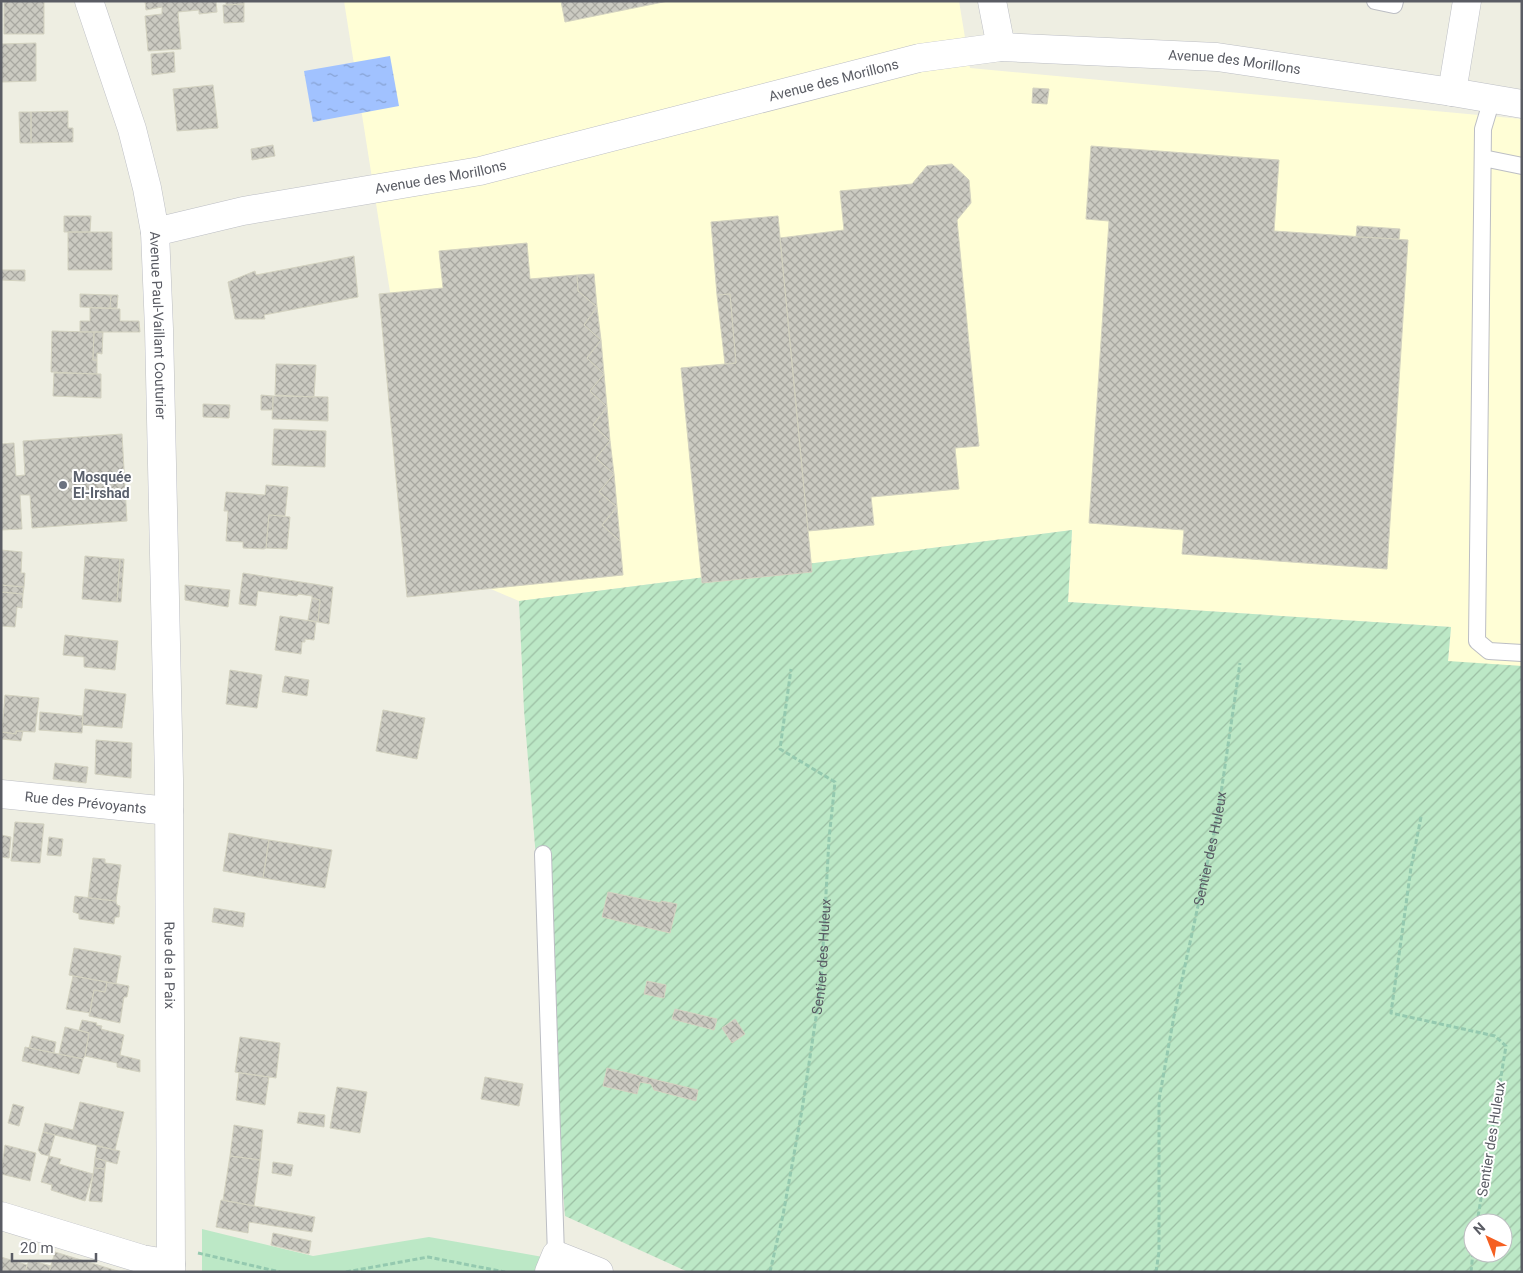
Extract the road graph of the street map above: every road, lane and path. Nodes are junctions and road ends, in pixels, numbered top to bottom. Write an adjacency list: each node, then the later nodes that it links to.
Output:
1 (89, 1): 12 (street, Avenue Paul-Vaillant Couturier)
2 (992, 1): 6 (street)
3 (1376, 1): 4 (lane)
4 (1395, 1)
5 (1467, 1): 7 (street)
6 (1001, 47): 7 (street, Avenue des Morillons); 12 (street, Avenue des Morillons)
7 (1452, 92): 8 (street, Avenue des Morillons)
8 (1492, 99): 9 (street, Avenue des Morillons); 10 (lane)
9 (1522, 104)
10 (1483, 158): 11 (lane); 13 (lane)
11 (1522, 166)
12 (156, 232): 14 (street, Avenue Paul-Vaillant Couturier)
13 (1522, 653)
14 (166, 658): 18 (street, Rue de la Paix)
15 (1240, 663): 30 (path, Sentier des Huleux)
16 (791, 669): 29 (path, Sentier des Huleux)
17 (1, 794): 18 (street, Rue des Prévoyants)
18 (169, 811): 23 (street, Rue de la Paix)
19 (1421, 817): 21 (path, Sentier des Huleux)
20 (542, 854): 24 (lane)
21 (1479, 1213)
22 (1, 1216): 23 (street)
23 (171, 1261): 25 (path)
24 (552, 1263): 28 (street)
25 (280, 1272)
26 (346, 1272): 27 (path)
27 (505, 1272)
28 (600, 1272)
29 (770, 1272)
30 (1156, 1272)

